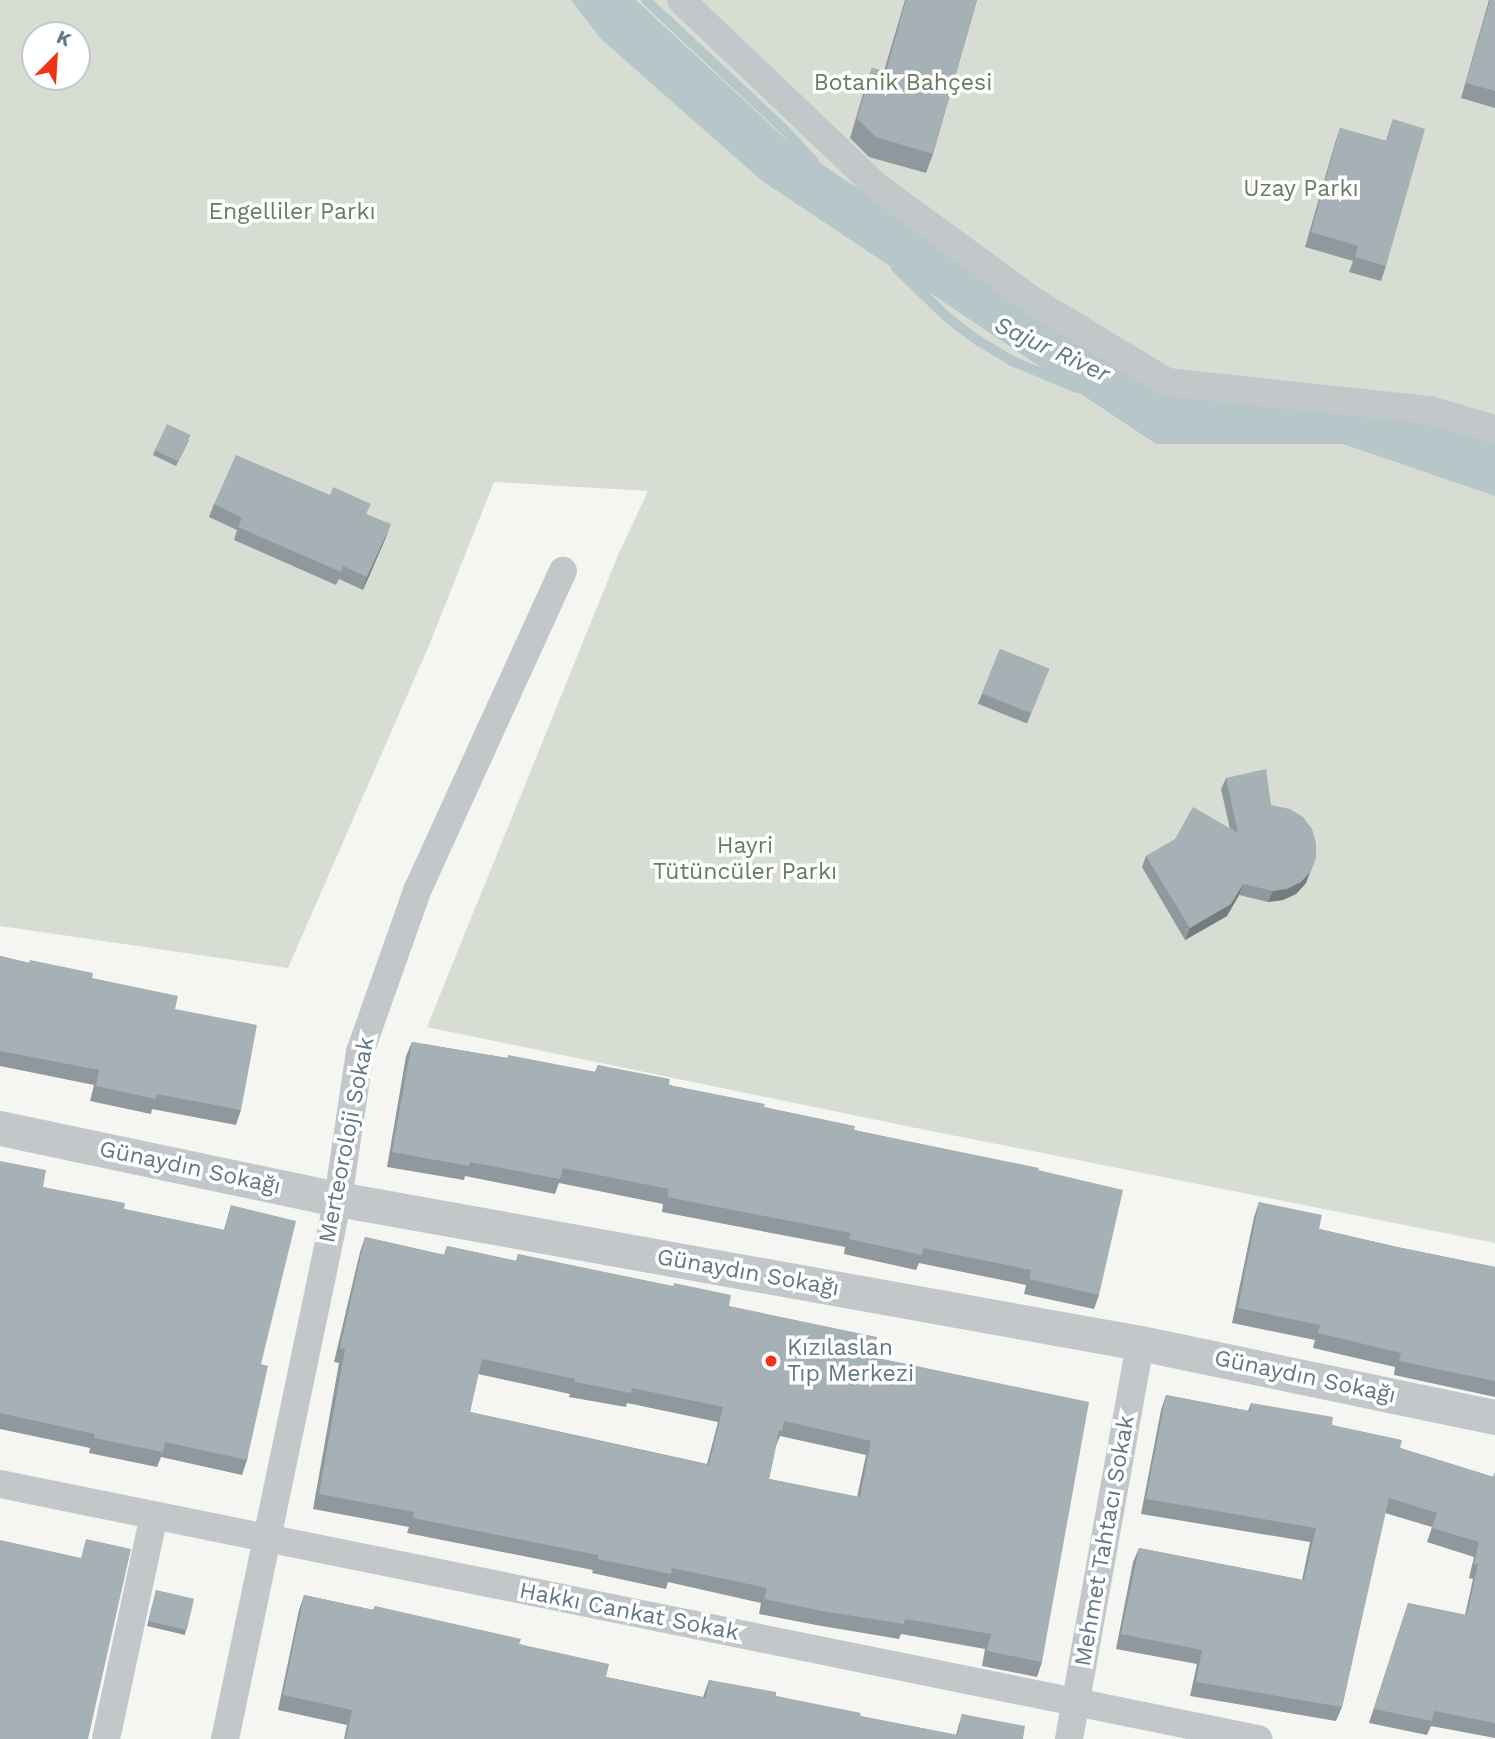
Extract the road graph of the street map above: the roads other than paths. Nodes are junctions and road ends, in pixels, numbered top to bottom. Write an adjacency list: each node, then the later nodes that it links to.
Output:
1 (681, 0): 2 (street)
2 (1495, 429)
3 (564, 571): 5 (street, Merteoroloji Sokak)
4 (0, 1128): 5 (street, Günaydın Sokağı)
5 (338, 1199): 6 (street, Günaydın Sokağı); 10 (street, Merteoroloji Sokak)
6 (1140, 1343): 7 (street, Günaydın Sokağı); 11 (street, Mehmet Tahtacı Sokak)
7 (1495, 1417)
8 (0, 1485): 9 (street, Hakkı Cankat Sokak)
9 (154, 1516): 10 (street, Hakkı Cankat Sokak); 12 (street)
10 (266, 1539): 11 (street, Hakkı Cankat Sokak); 13 (street, Merteoroloji Sokak)
11 (1076, 1701): 14 (street, Mehmet Tahtacı Sokak); 15 (street, Hakkı Cankat Sokak)
12 (106, 1739)
13 (225, 1739)
14 (1069, 1739)
15 (1258, 1739)

